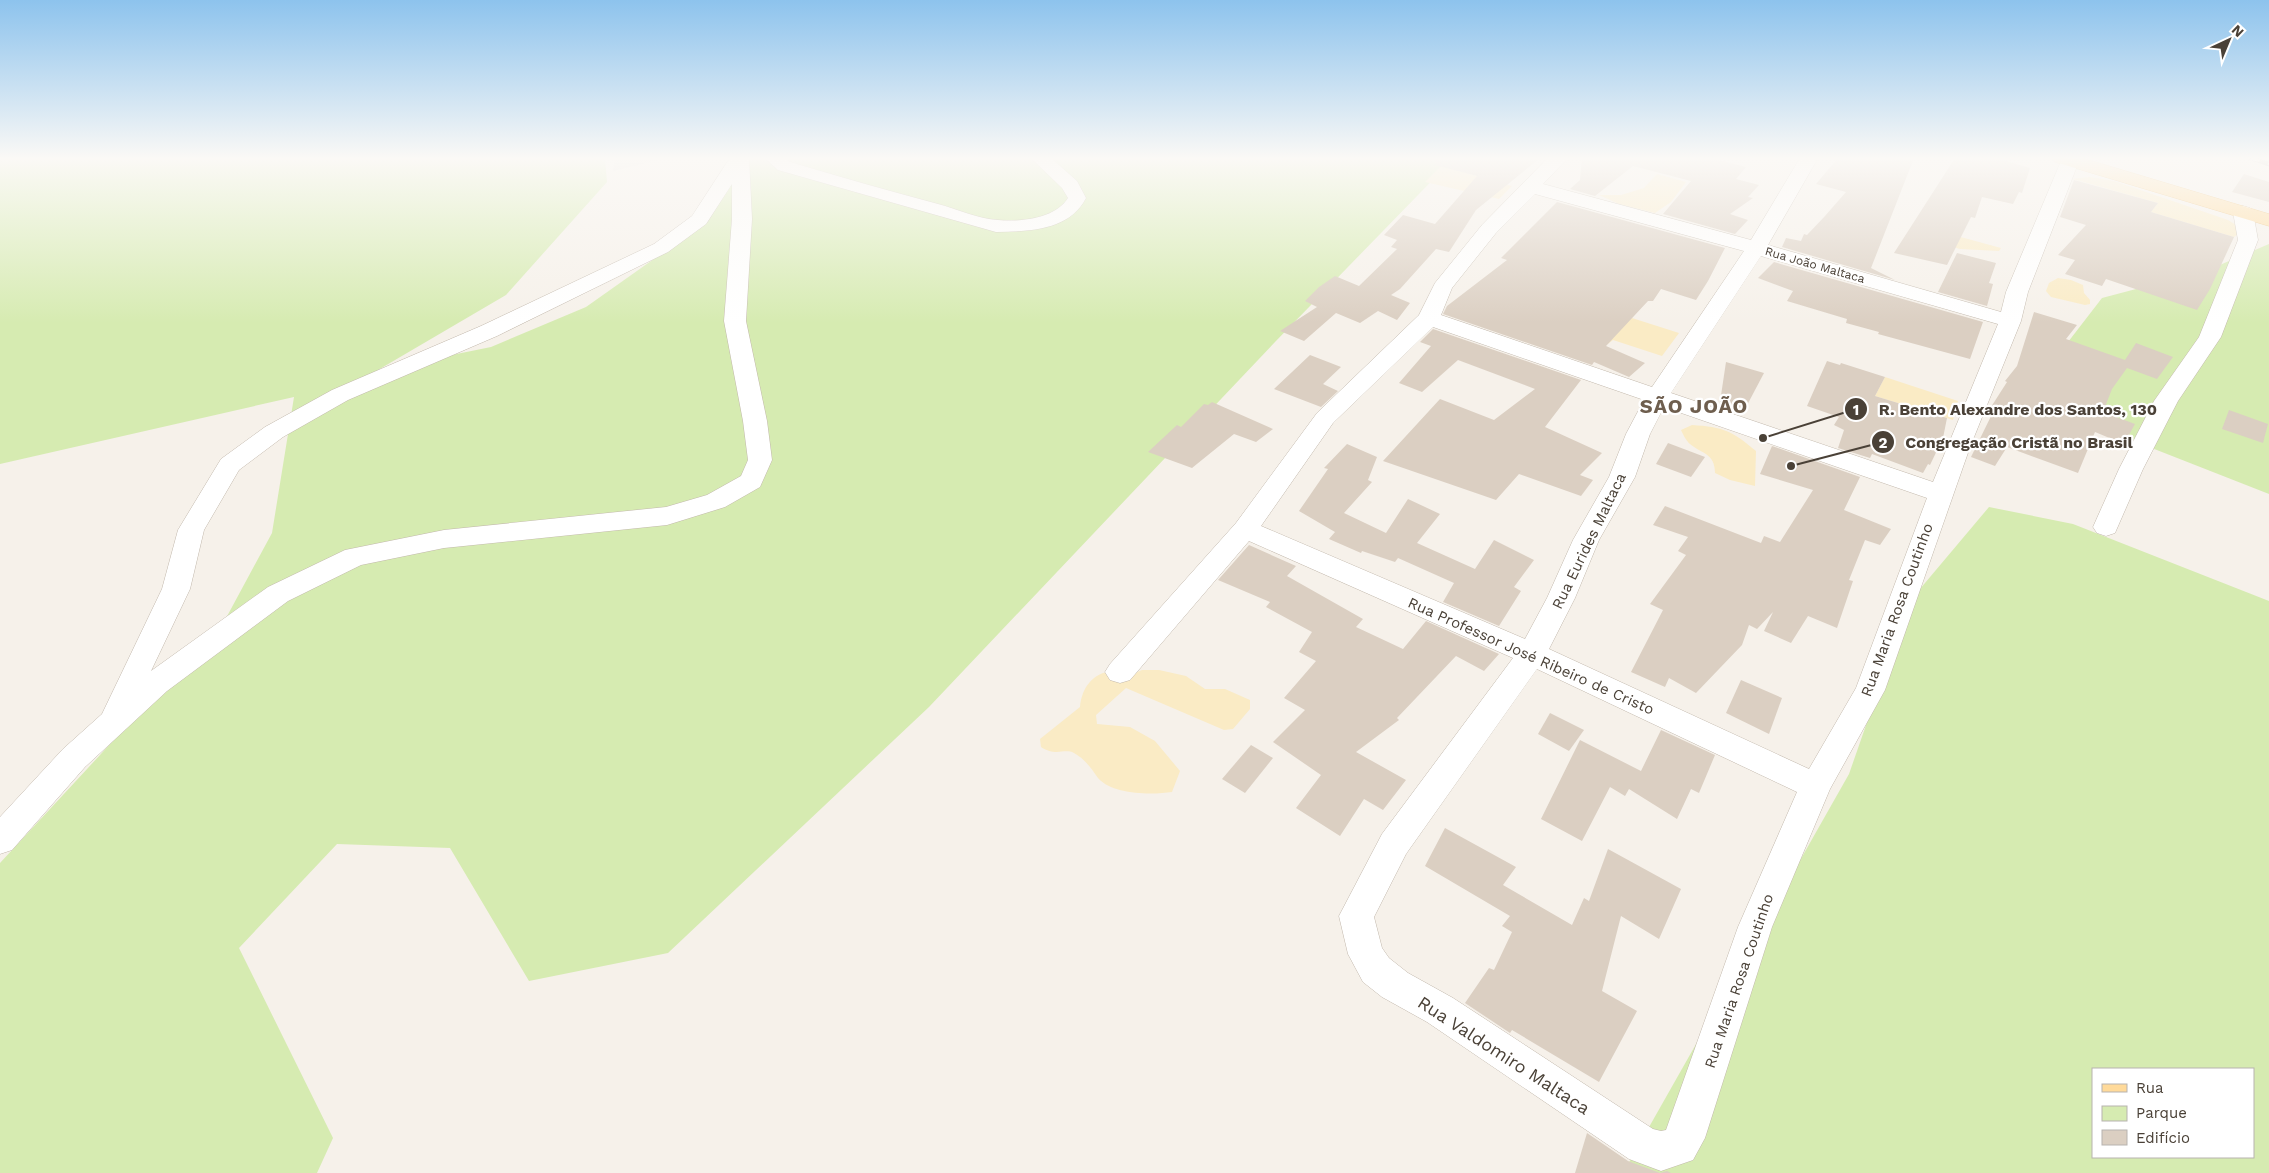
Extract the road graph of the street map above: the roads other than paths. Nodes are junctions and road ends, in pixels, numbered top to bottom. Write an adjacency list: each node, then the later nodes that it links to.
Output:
1 (2243, 212): 12 (street)
2 (704, 213): 22 (street)
3 (742, 213): 22 (street)
4 (948, 213): 5 (street)
5 (1062, 213)
6 (1506, 213): 14 (street)
7 (1627, 213): 13 (street, Rua João Maltaca)
8 (1777, 213): 13 (street, Rua Eurides Maltaca)
9 (2046, 213): 15 (street, Rua Maria Rosa Coutinho)
10 (2245, 213): 11 (main road)
11 (2269, 220)
12 (2258, 243): 18 (street)
13 (1756, 248): 15 (street, Rua João Maltaca); 16 (street, Rua Eurides Maltaca)
14 (1428, 318): 16 (street); 19 (street)
15 (2010, 320): 17 (street, Rua Maria Rosa Coutinho)
16 (1658, 396): 17 (street); 20 (street, Rua Eurides Maltaca)
17 (1940, 494): 23 (street, Rua Maria Rosa Coutinho)
18 (2106, 527)
19 (1244, 529): 20 (street, Rua Professor José Ribeiro de Cristo); 21 (street)
20 (1532, 654): 23 (street, Rua Professor José Ribeiro de Cristo); 25 (street, Rua Eurides Maltaca)
21 (1120, 672)
22 (112, 724): 24 (street)
23 (1815, 786): 26 (street, Rua Maria Rosa Coutinho)
24 (0, 840)
25 (1356, 916): 26 (street, Rua Valdomiro Maltaca)
26 (1685, 1138)

